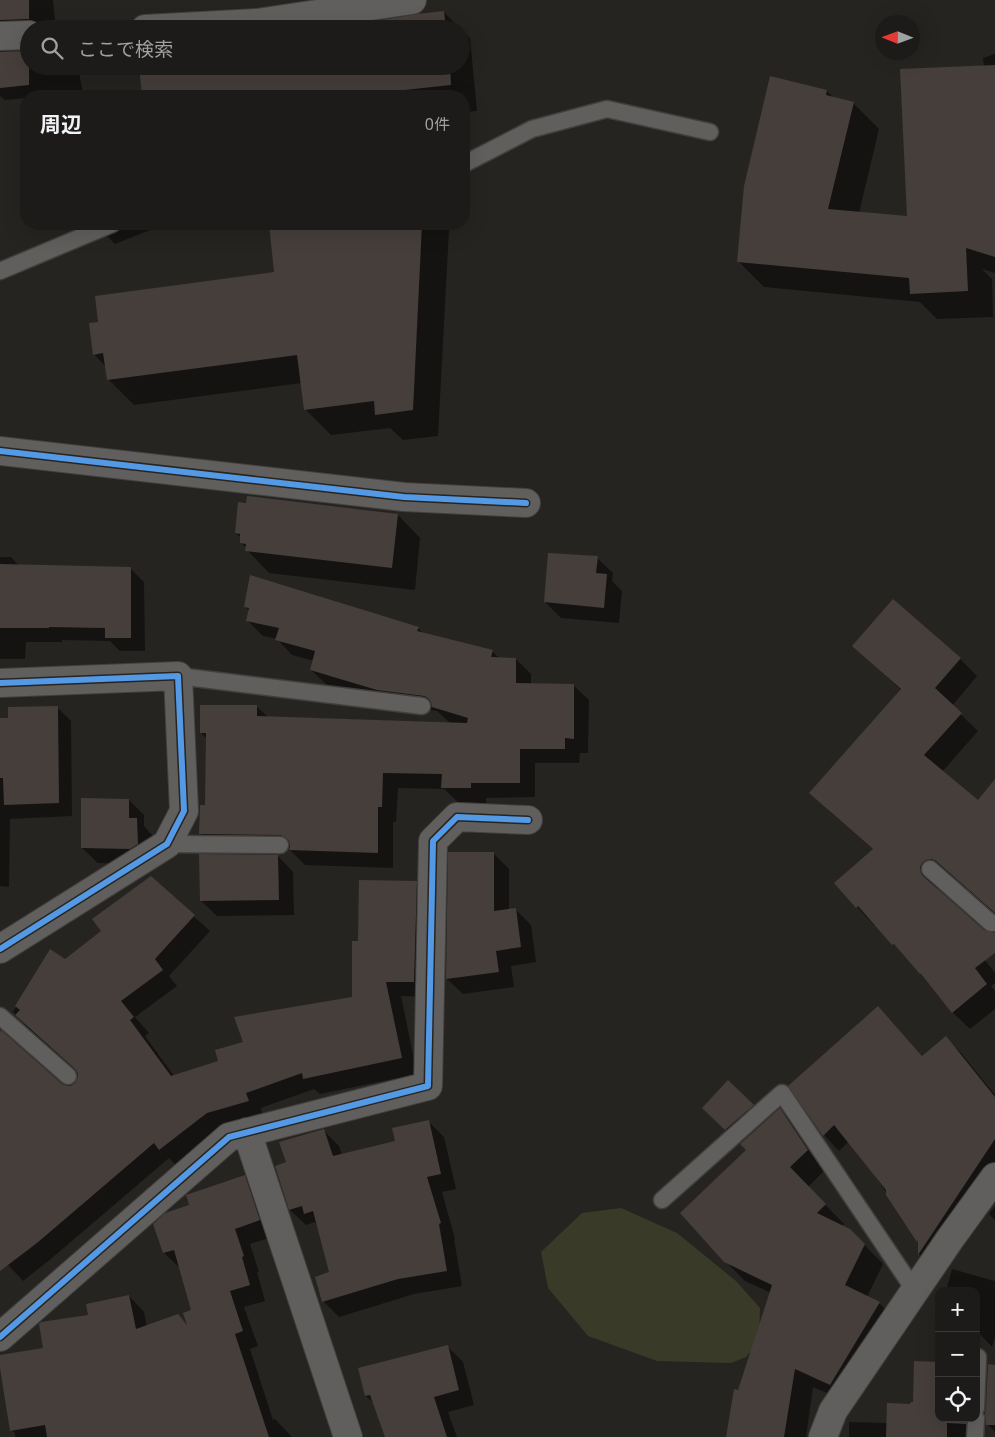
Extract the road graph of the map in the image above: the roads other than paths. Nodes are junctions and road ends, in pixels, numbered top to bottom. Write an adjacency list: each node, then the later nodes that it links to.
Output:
1 (412, 0): 2 (street)
2 (277, 20)
3 (20, 35): 4 (street)
4 (0, 36)
5 (710, 132): 6 (lane)
6 (470, 161)
7 (97, 230): 8 (lane)
8 (0, 270)
9 (0, 451): 10 (street)
10 (526, 503)
11 (178, 676): 12 (street); 13 (lane); 15 (street)
12 (0, 683)
13 (422, 706)
14 (528, 820): 22 (street)
15 (167, 844): 16 (lane); 19 (street)
16 (280, 845)
17 (930, 869): 18 (lane)
18 (995, 923)
19 (0, 949)
20 (0, 1016): 21 (lane)
21 (68, 1076)
22 (247, 1132): 26 (street); 28 (street)
23 (995, 1177): 25 (street)
24 (662, 1200): 25 (lane)
25 (915, 1291): 29 (street)
26 (0, 1336)
27 (976, 1422): 30 (lane)
28 (348, 1437)
29 (822, 1437)
30 (975, 1437)

